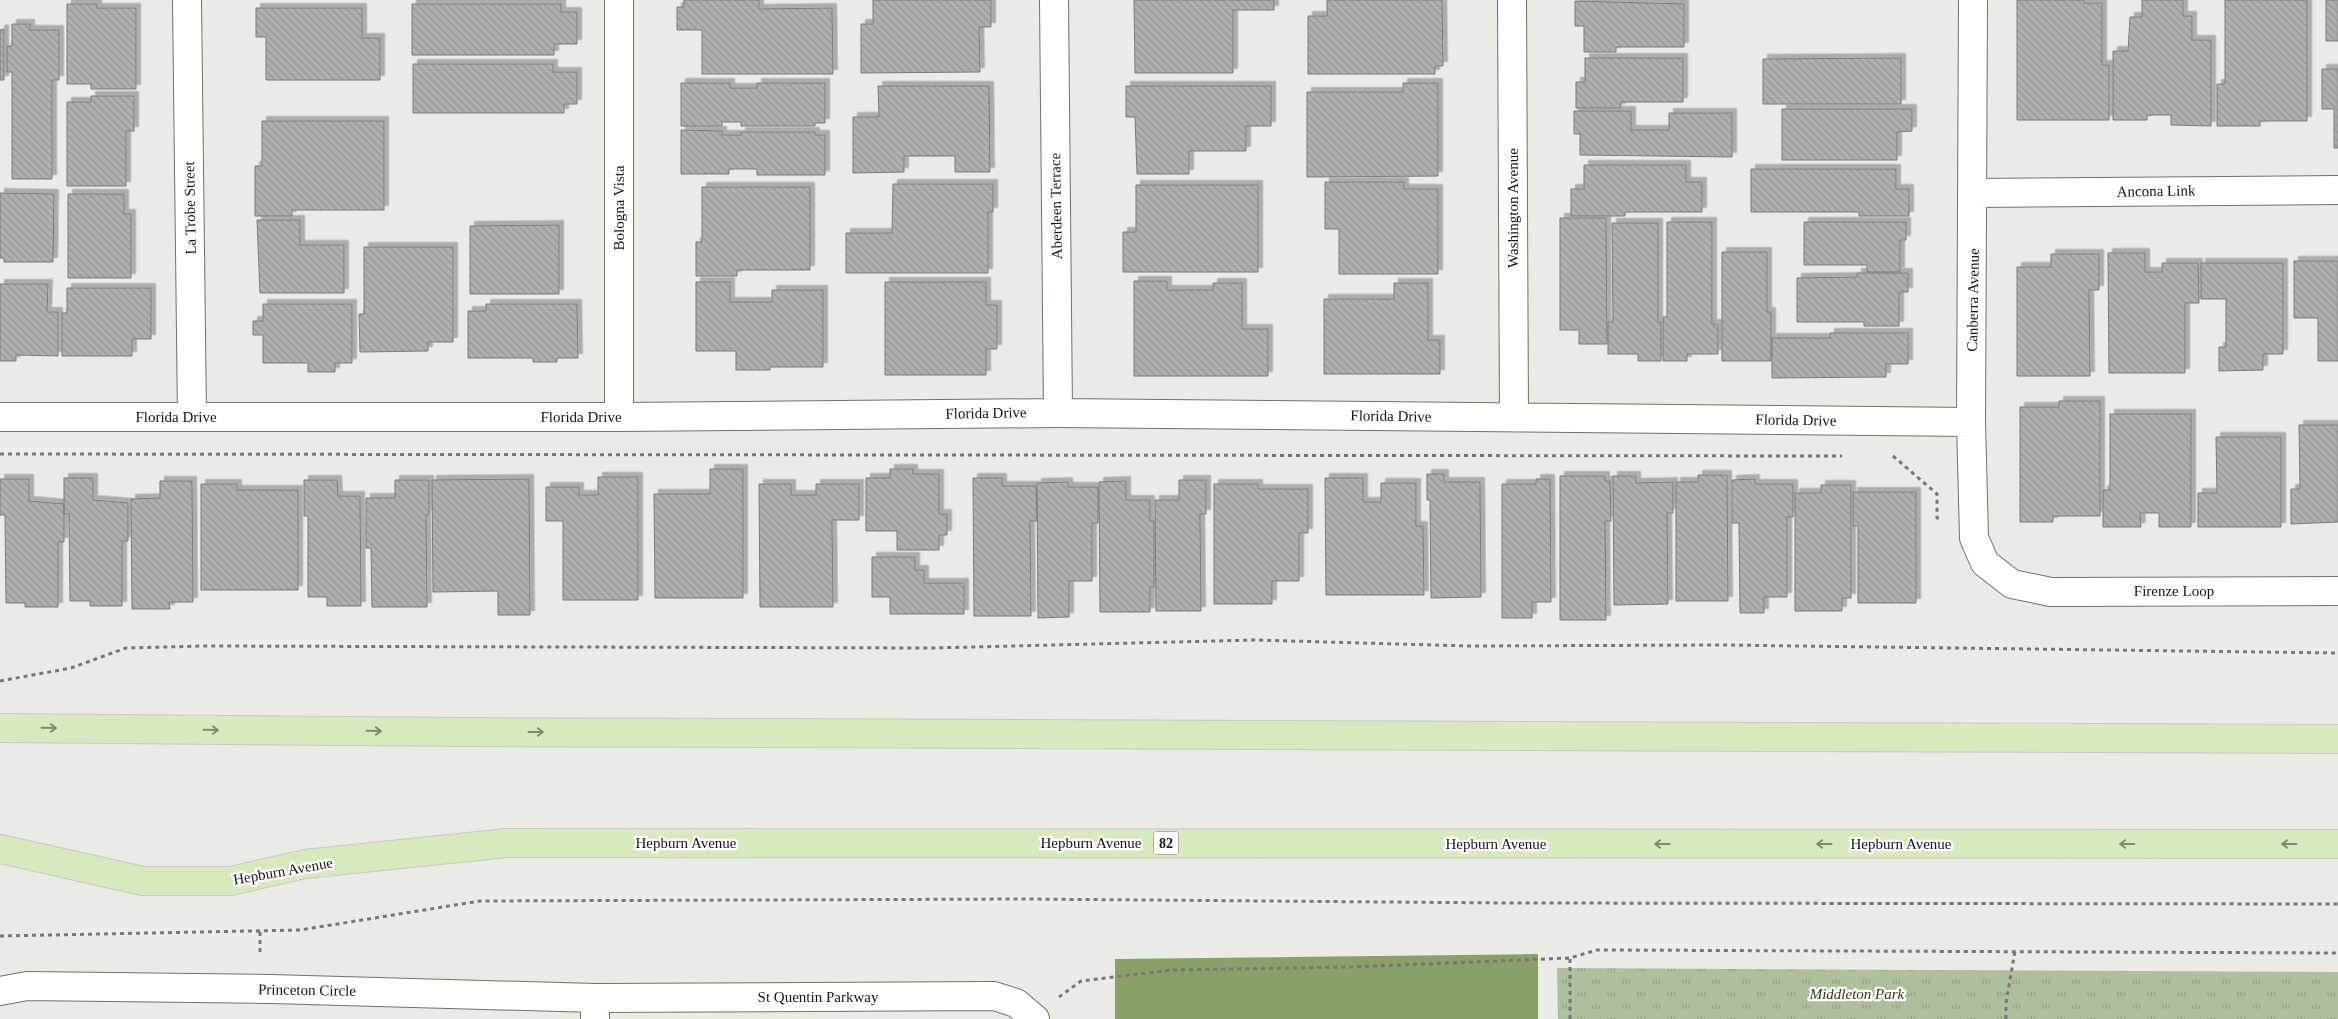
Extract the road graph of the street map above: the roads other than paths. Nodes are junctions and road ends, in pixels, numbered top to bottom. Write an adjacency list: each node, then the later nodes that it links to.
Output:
1 (188, 0): 10 (street, La Trobe Street)
2 (619, 0): 11 (street, Bologna Vista)
3 (1054, 0): 8 (street, Aberdeen Terrace)
4 (1512, 0): 12 (street, Washington Avenue)
5 (1973, 0): 7 (street, Canberra Avenue)
6 (2338, 190): 7 (street, Ancona Link)
7 (1974, 193): 13 (street, Canberra Avenue)
8 (1058, 413): 11 (street, Florida Drive); 12 (street, Florida Drive)
9 (0, 417): 10 (street, Florida Drive)
10 (192, 417): 11 (street, Florida Drive)
11 (618, 417)
12 (1514, 417): 13 (street, Florida Drive)
13 (1971, 422): 14 (street, Canberra Avenue)
14 (2012, 584): 15 (street, Firenze Loop)
15 (2338, 590)
16 (0, 728): 17 (main road, one-way to 17)
17 (2338, 739)
18 (2338, 844): 19 (main road, Hepburn Avenue / 82, one-way to 19)
19 (0, 849)
20 (0, 992): 21 (street, Princeton Circle)
21 (595, 1009): 22 (street, St Quentin Parkway)
22 (1034, 1017)

